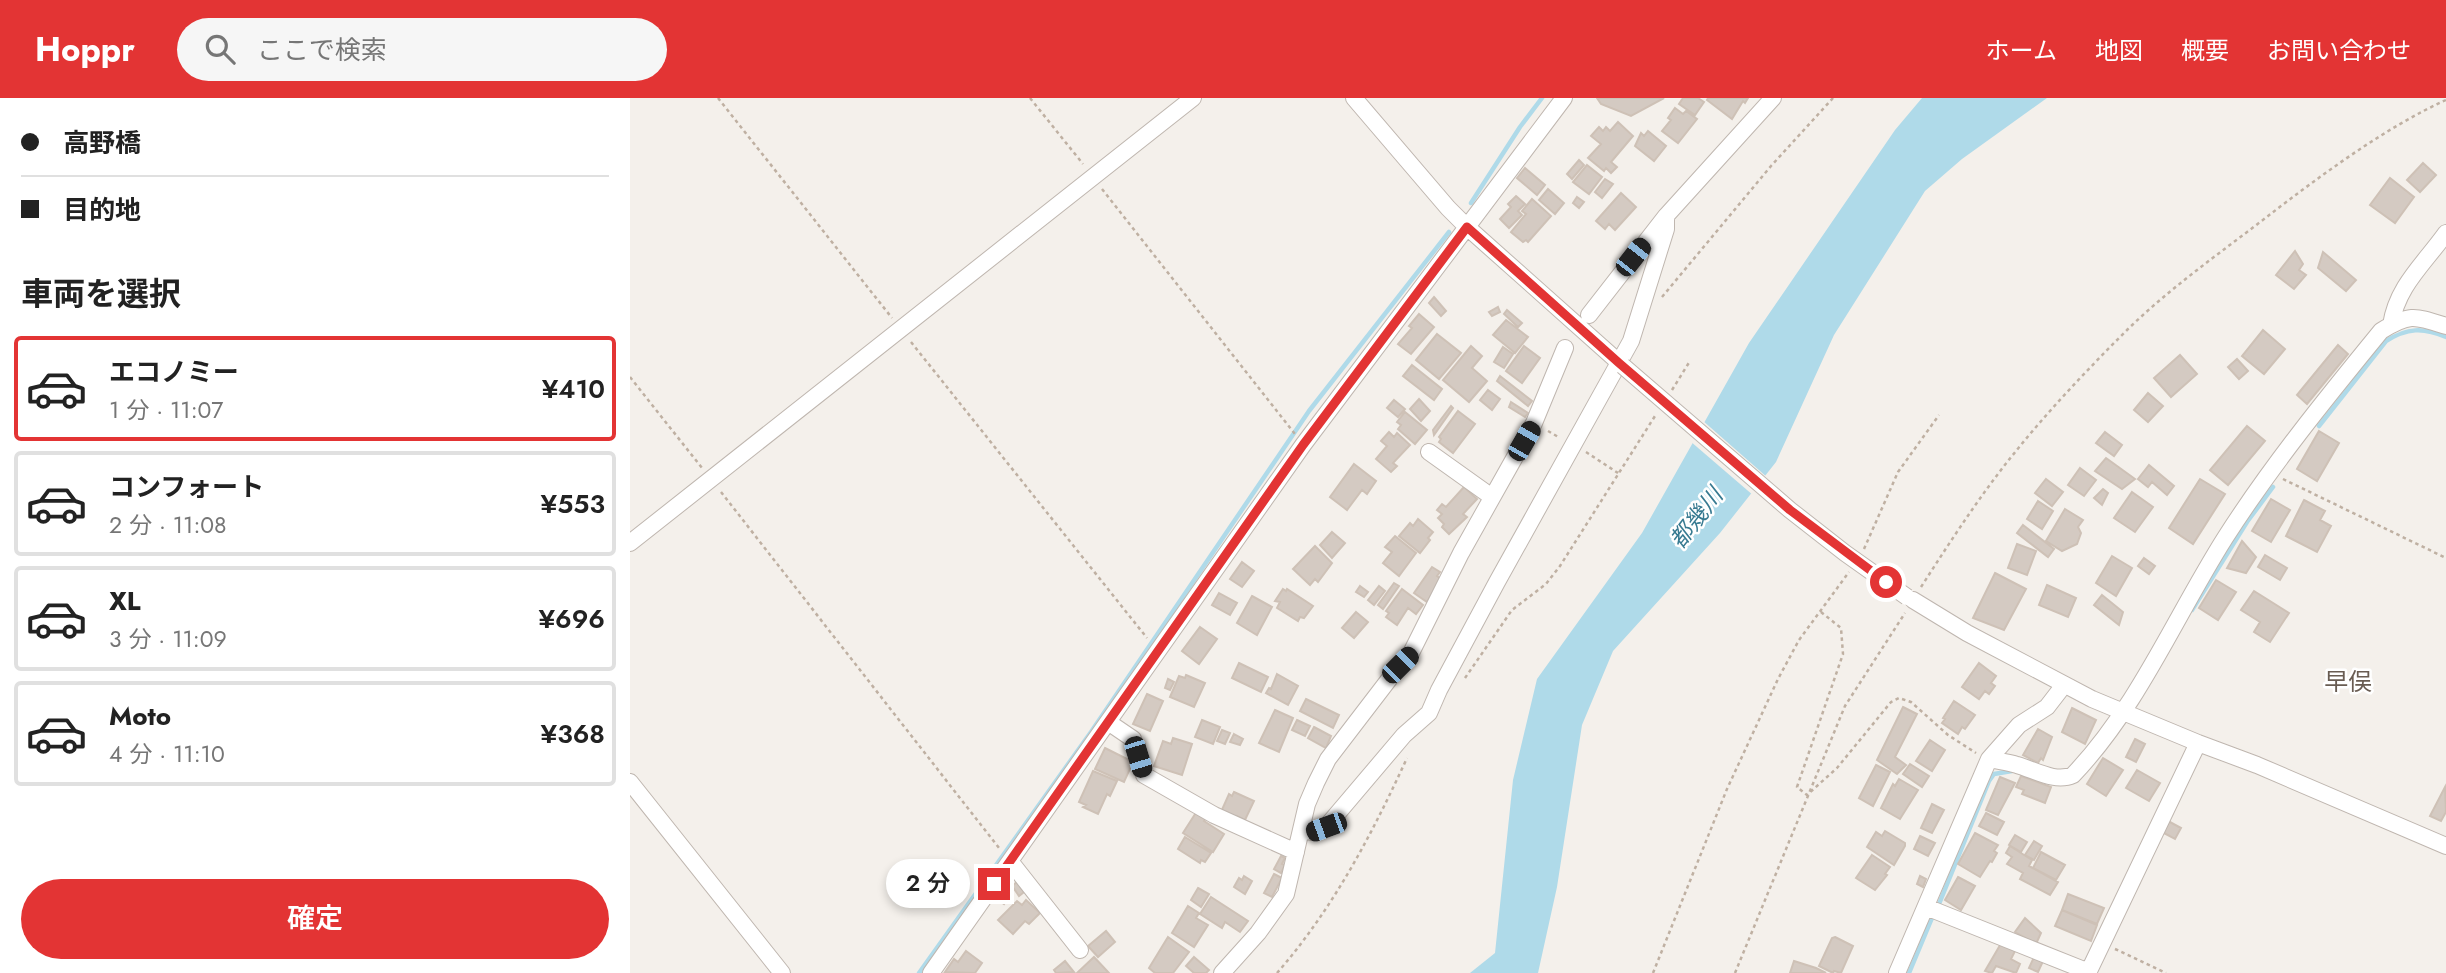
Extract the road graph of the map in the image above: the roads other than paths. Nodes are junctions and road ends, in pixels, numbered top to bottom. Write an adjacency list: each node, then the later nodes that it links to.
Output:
1 (1192, 98): 15 (street)
2 (1354, 98): 6 (street)
3 (1564, 98): 6 (street)
4 (1773, 98): 5 (street)
5 (1666, 216): 8 (street); 12 (street)
6 (1467, 227): 12 (street); 18 (street)
7 (2446, 233): 9 (street)
8 (1589, 315)
9 (2391, 325): 10 (street); 17 (street)
10 (2446, 327)
11 (1565, 348): 14 (street)
12 (1621, 364): 16 (street, bridge); 22 (street)
13 (1429, 452): 14 (street)
14 (1492, 497): 22 (street)
15 (630, 543)
16 (2064, 685): 17 (street); 20 (street)
17 (2123, 712): 19 (street); 20 (street)
18 (1108, 722): 24 (street); 25 (street)
19 (2198, 744): 23 (street); 28 (street)
20 (1989, 759): 26 (street)
21 (630, 782): 29 (street)
22 (1301, 830): 24 (street)
23 (2446, 846)
24 (1296, 852): 31 (street)
25 (1010, 862): 27 (street); 30 (street)
26 (1926, 907): 28 (street); 32 (street)
27 (1080, 950)
28 (2089, 972)
29 (782, 973)
30 (931, 973)
31 (1222, 973)
32 (1896, 973)

